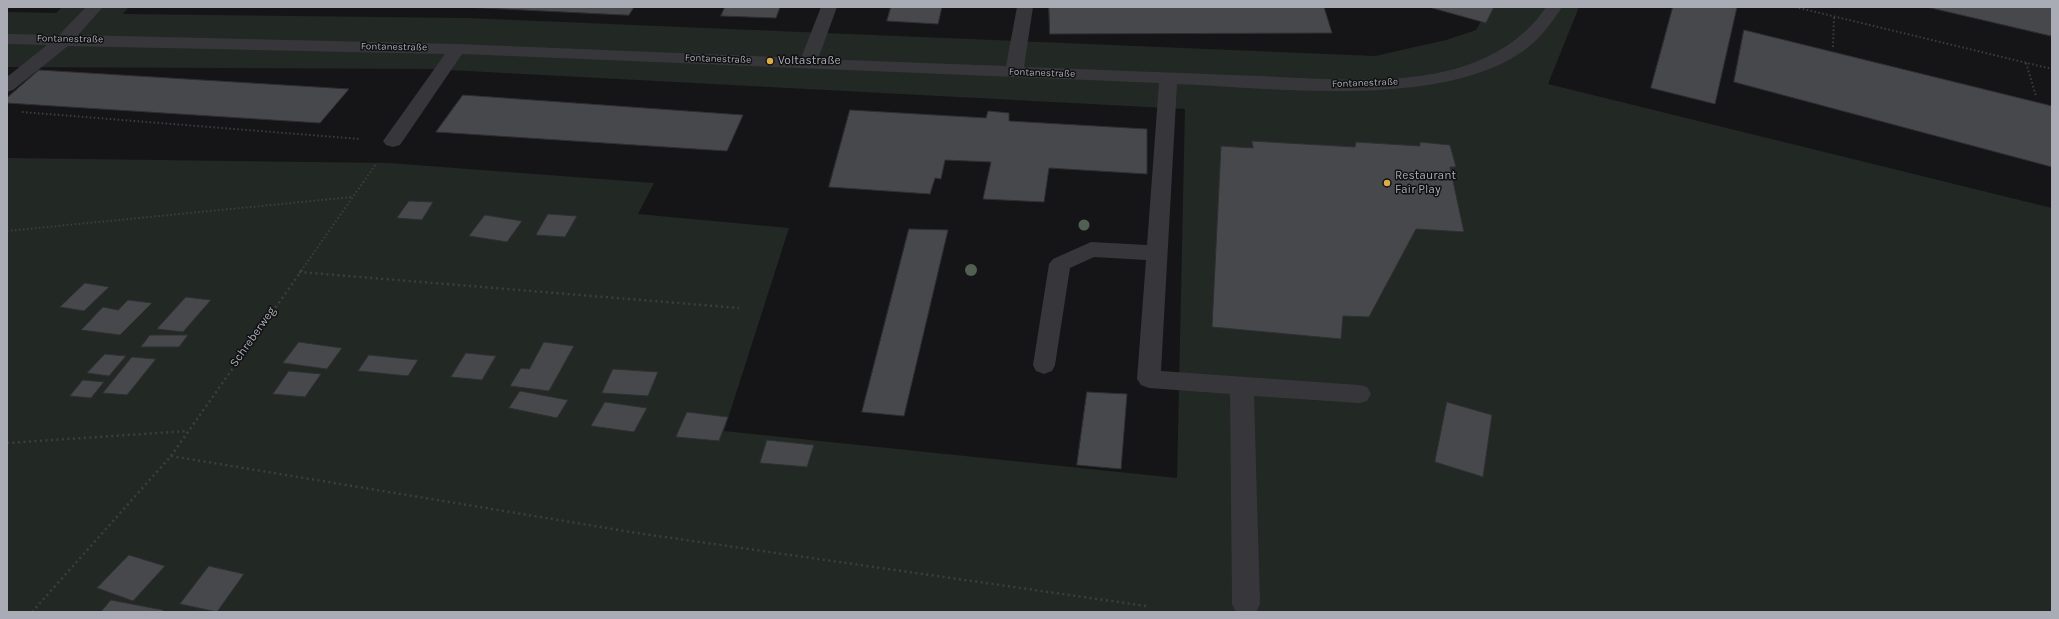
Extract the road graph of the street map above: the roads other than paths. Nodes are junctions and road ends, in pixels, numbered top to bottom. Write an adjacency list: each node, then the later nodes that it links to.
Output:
1 (95, 7): 6 (street)
2 (829, 7): 8 (street)
3 (1025, 7): 9 (street)
4 (1554, 7): 10 (street, Fontanestraße)
5 (7, 39): 6 (street, Fontanestraße)
6 (65, 39): 7 (street, Fontanestraße); 11 (street)
7 (457, 49): 8 (street, Fontanestraße); 12 (street)
8 (808, 63): 9 (street, Fontanestraße)
9 (1014, 71): 10 (street, Fontanestraße)
10 (1168, 78): 13 (street)
11 (7, 86)
12 (393, 141)
13 (1157, 253): 14 (street); 15 (street)
14 (1044, 365)
15 (1242, 386): 16 (street); 17 (street)
16 (1359, 394)
17 (1246, 604)

